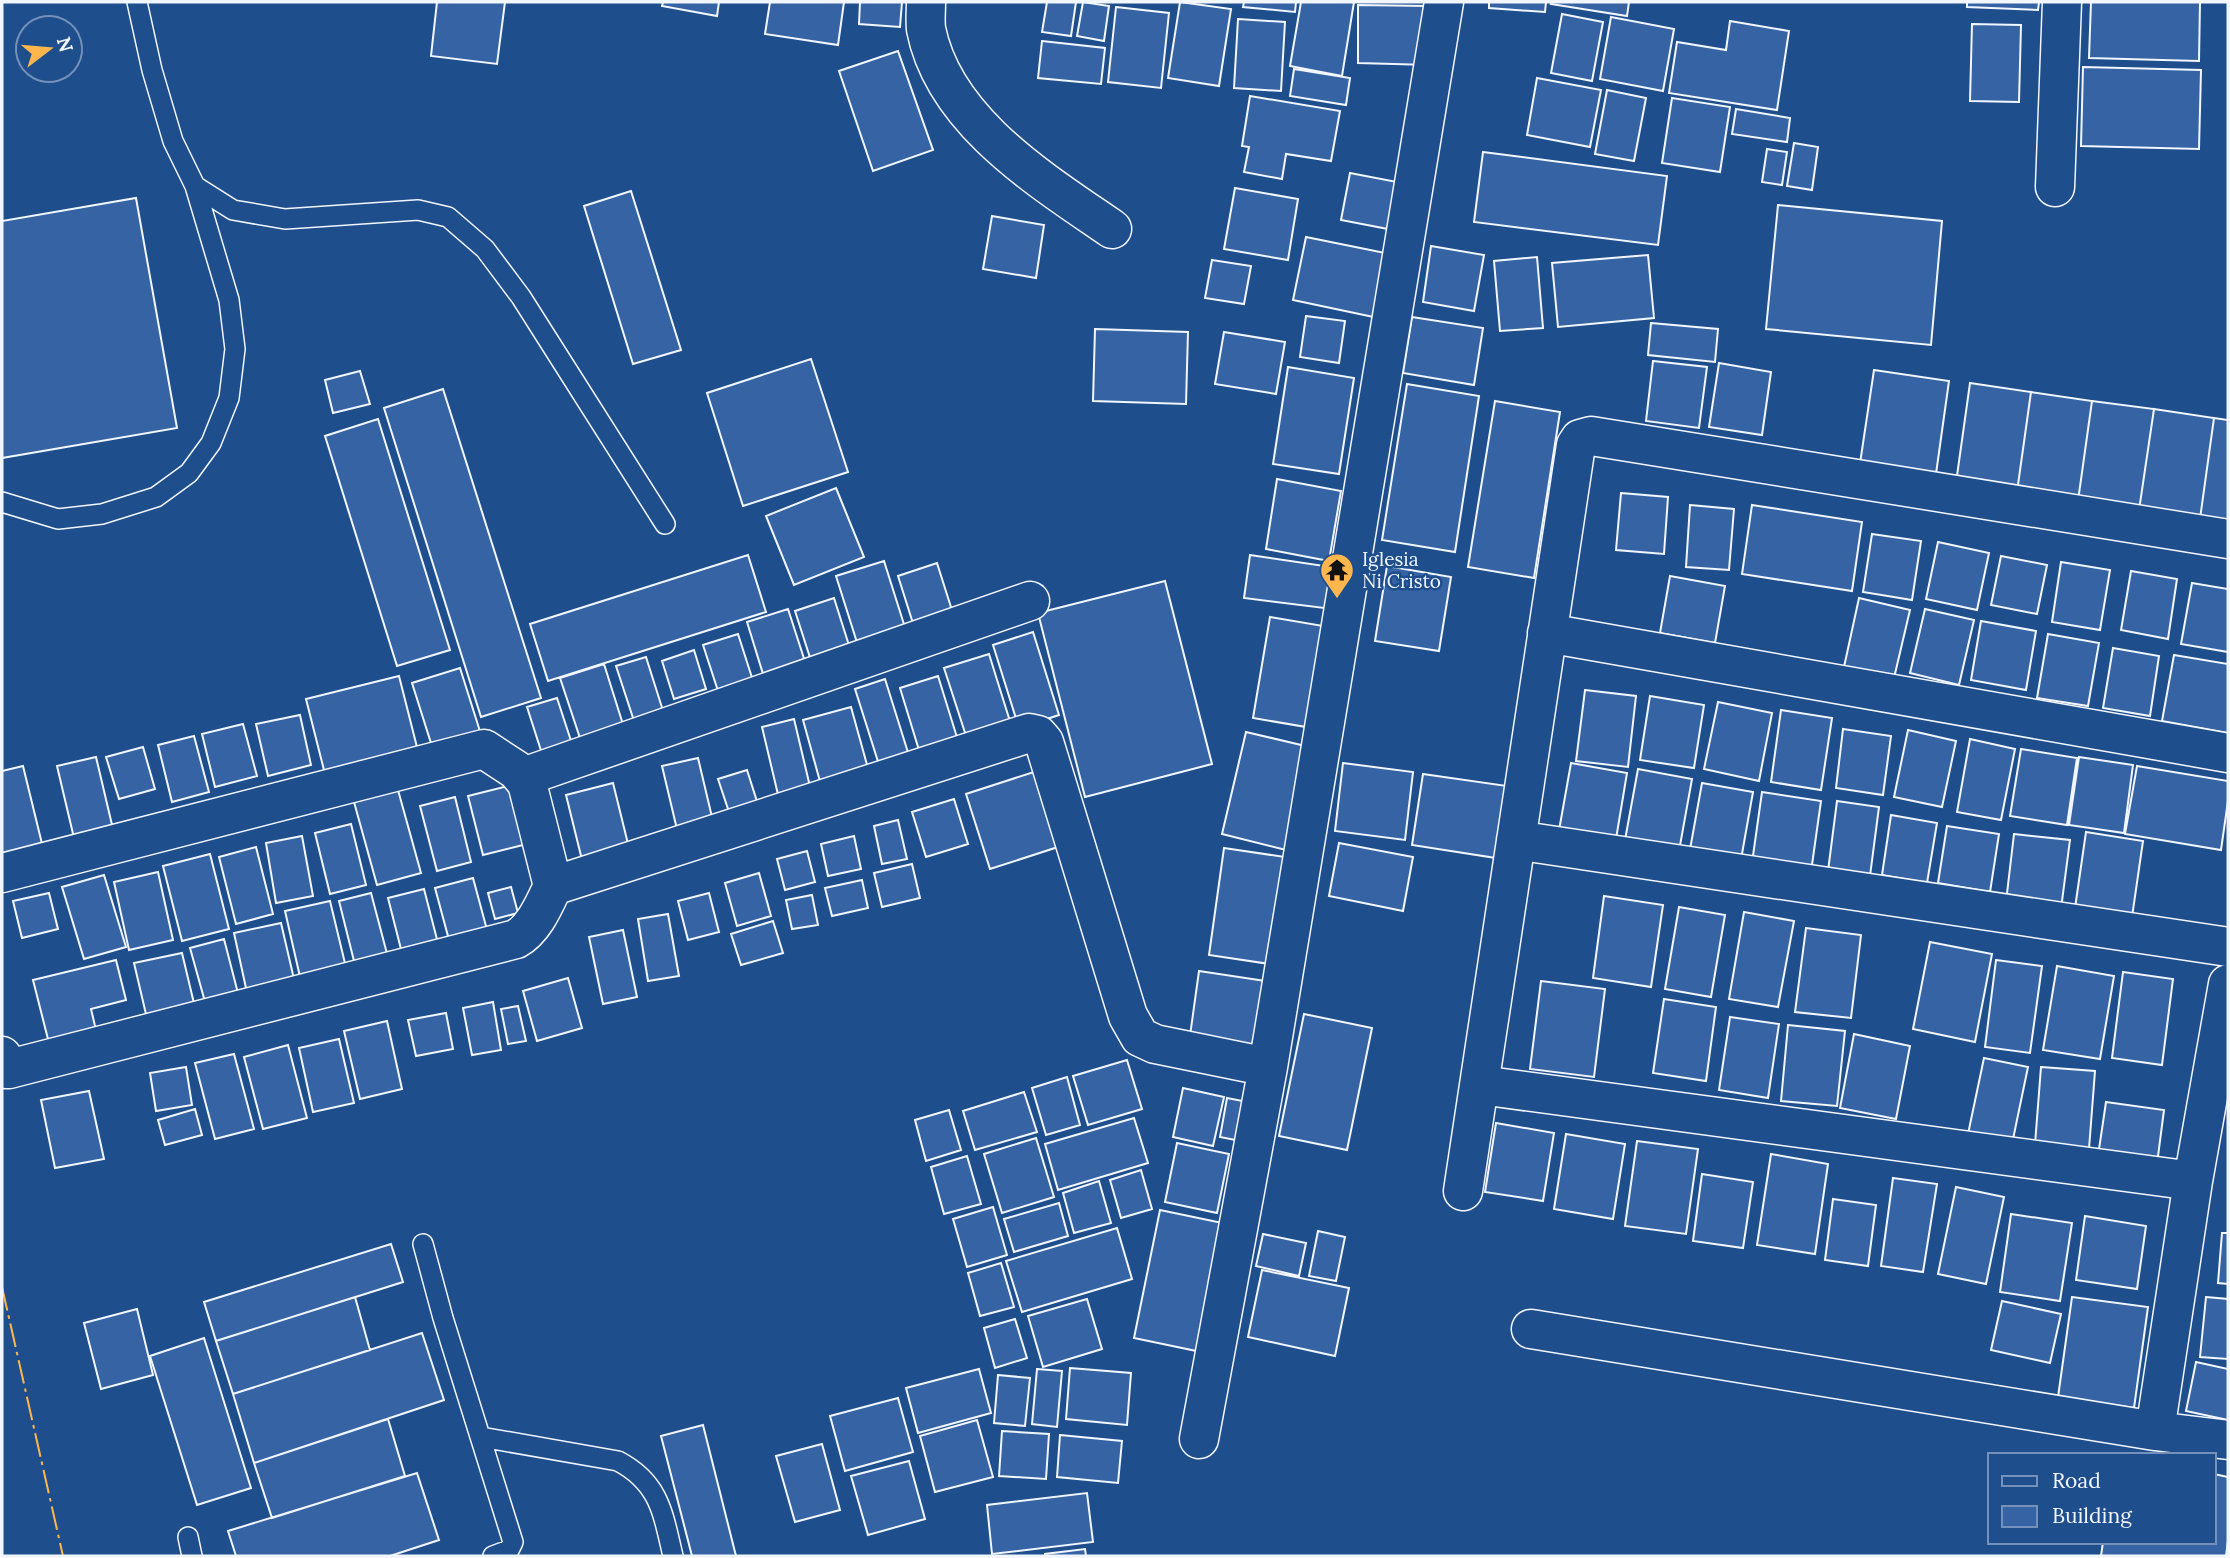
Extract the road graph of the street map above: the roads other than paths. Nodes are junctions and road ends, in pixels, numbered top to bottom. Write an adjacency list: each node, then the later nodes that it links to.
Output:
1 (137, 2): 5 (lane)
2 (926, 2): 7 (street)
3 (1444, 2): 21 (street)
4 (2062, 2): 6 (street)
5 (195, 186): 8 (lane); 9 (lane)
6 (2055, 187)
7 (1112, 229)
8 (2, 502)
9 (665, 524)
10 (2228, 539): 12 (street)
11 (1030, 601): 14 (street)
12 (1547, 633): 13 (street); 15 (street)
13 (2228, 753)
14 (523, 776): 16 (street); 17 (street)
15 (1516, 840): 18 (street); 22 (street)
16 (2, 873)
17 (553, 886): 20 (street); 21 (street)
18 (2228, 947)
19 (2228, 984): 23 (street)
20 (2, 1056)
21 (1268, 1067): 29 (street)
22 (1479, 1085): 23 (street); 24 (street)
23 (2193, 1181): 27 (street)
24 (1463, 1191)
25 (423, 1244): 28 (lane)
26 (1531, 1329): 27 (street)
27 (2154, 1431): 30 (street)
28 (481, 1437): 33 (lane); 34 (lane)
29 (1199, 1439)
30 (2228, 1440)
31 (188, 1536): 32 (lane)
32 (192, 1556)
33 (493, 1556)
34 (673, 1556)

